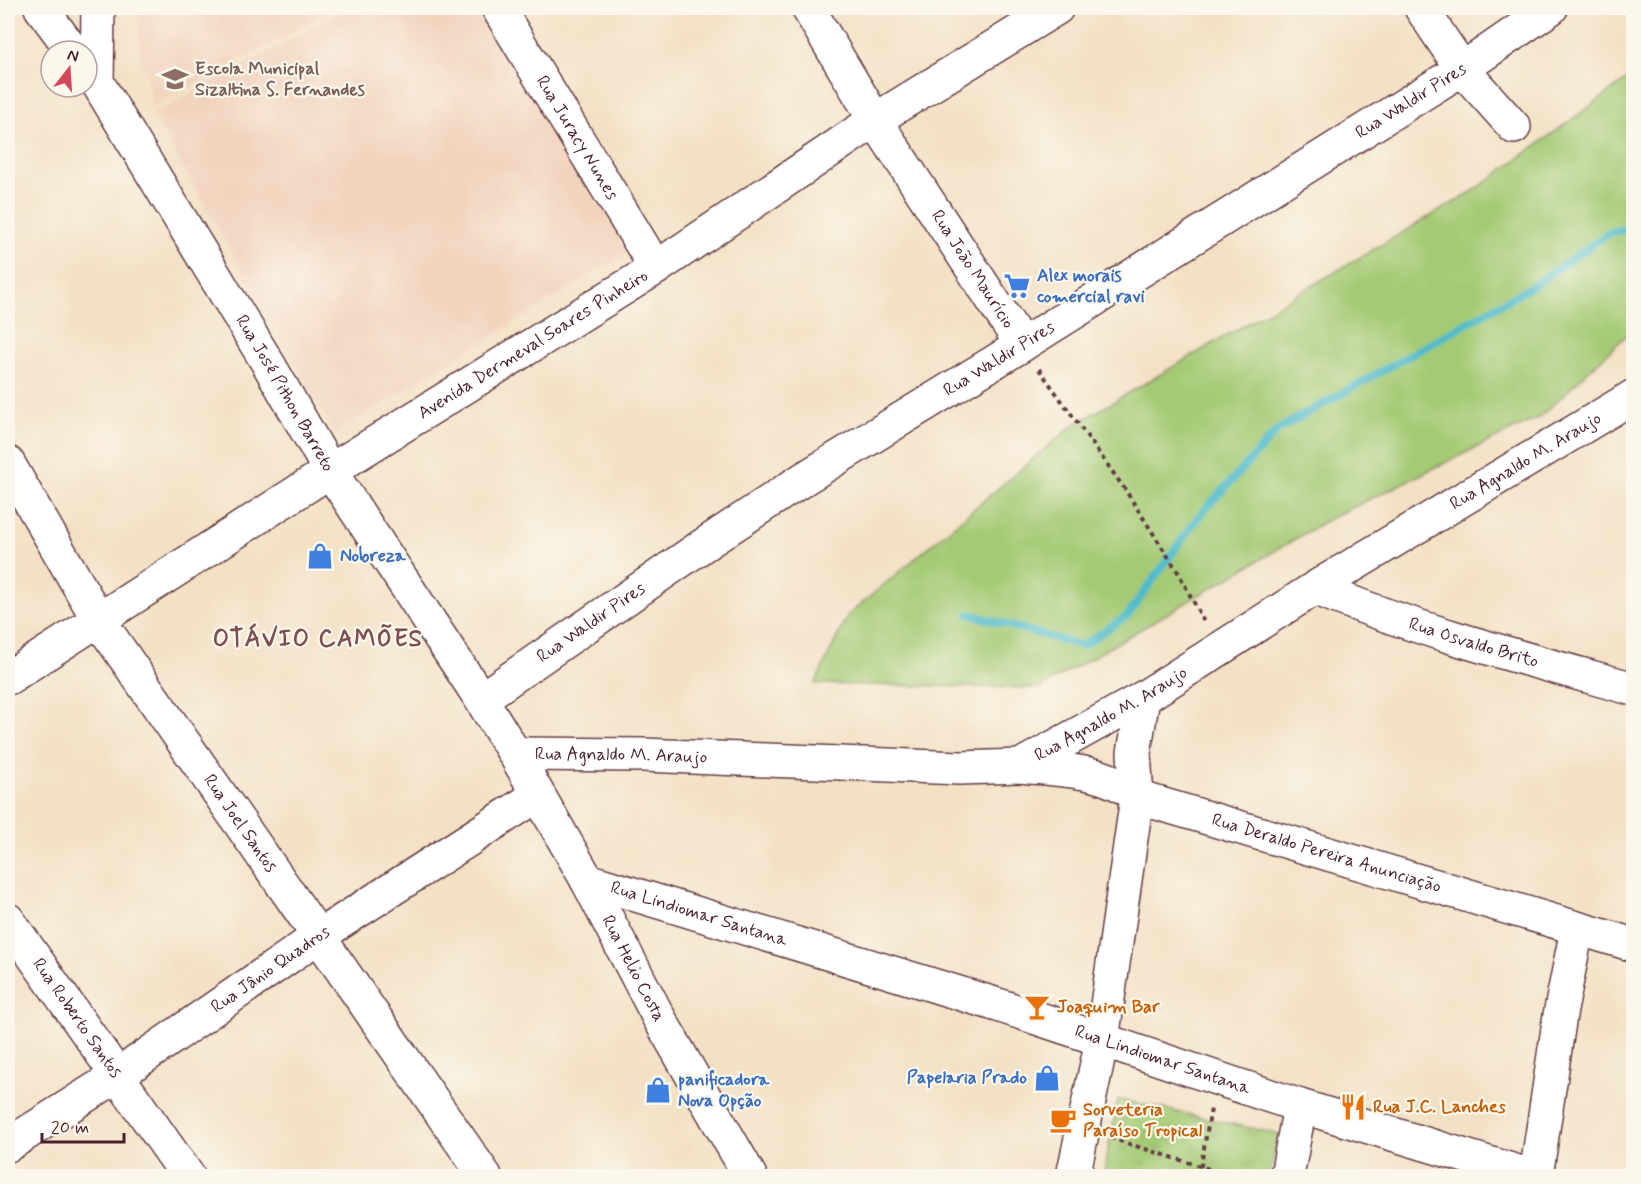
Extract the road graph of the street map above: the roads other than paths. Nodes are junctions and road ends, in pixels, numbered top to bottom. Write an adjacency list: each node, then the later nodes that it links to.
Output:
1 (41, 8): 8 (street)
2 (98, 8): 9 (street, Rua José Pithon Barreto)
3 (498, 8): 14 (street, Rua Juracy Nunes)
4 (808, 8): 12 (street, Rua João Maurício)
5 (1057, 8): 12 (street, Avenida Dermeval Soares Pinheiro)
6 (1421, 8): 10 (street)
7 (1551, 8): 10 (street, Rua Waldir Pires)
8 (64, 39)
9 (95, 39)
10 (1462, 69): 13 (street); 15 (street, Rua Waldir Pires)
11 (99, 87): 18 (street, Rua José Pithon Barreto)
12 (875, 120): 14 (street, Avenida Dermeval Soares Pinheiro); 15 (street, Rua João Maurício)
13 (1514, 127)
14 (656, 268): 18 (street, Avenida Dermeval Soares Pinheiro)
15 (1022, 345): 24 (street, Rua Waldir Pires)
16 (1631, 399): 19 (street, Rua Agnaldo M. Araujo)
17 (8, 464): 20 (street, Rua Joel Santos)
18 (330, 471): 20 (street, Avenida Dermeval Soares Pinheiro); 24 (street, Rua José Pithon Barreto)
19 (1315, 588): 22 (street, Rua Osvaldo Brito); 23 (street, Rua Agnaldo M. Araujo)
20 (98, 619): 21 (street, Avenida Dermeval Soares Pinheiro); 32 (street, Rua Joel Santos)
21 (8, 678)
22 (1634, 689)
23 (1143, 698): 26 (street, Rua Agnaldo M. Araujo); 28 (street)
24 (481, 699): 25 (street, Rua Helio Costa)
25 (515, 754): 26 (street, Rua Agnaldo M. Araujo); 27 (street, Rua Helio Costa)
26 (1020, 766): 28 (street, Rua Deraldo Pereira Anunciação)
27 (538, 795): 29 (street, Rua Helio Costa); 32 (street, Rua Jânio Quadros)
28 (1137, 797): 31 (street, Rua Deraldo Pereira Anunciação); 34 (street)
29 (586, 880): 34 (street, Rua Lindiomar Santana); 40 (street, Rua Helio Costa)
30 (8, 920): 35 (street, Rua Roberto Santos)
31 (1577, 929): 33 (street, Rua Deraldo Pereira Anunciação); 44 (street)
32 (319, 936): 35 (street, Rua Jânio Quadros); 39 (street, Rua Joel Santos)
33 (1634, 945)
34 (1102, 1040): 36 (street, Rua Lindiomar Santana); 41 (street)
35 (118, 1076): 37 (street, Rua Jânio Quadros); 38 (street, Rua Roberto Santos)
36 (1300, 1106): 42 (street); 43 (street, Rua Lindiomar Santana)
37 (8, 1145)
38 (189, 1176)
39 (484, 1176)
40 (750, 1176)
41 (1073, 1176)
42 (1287, 1176)
43 (1531, 1176)
44 (1536, 1176)

